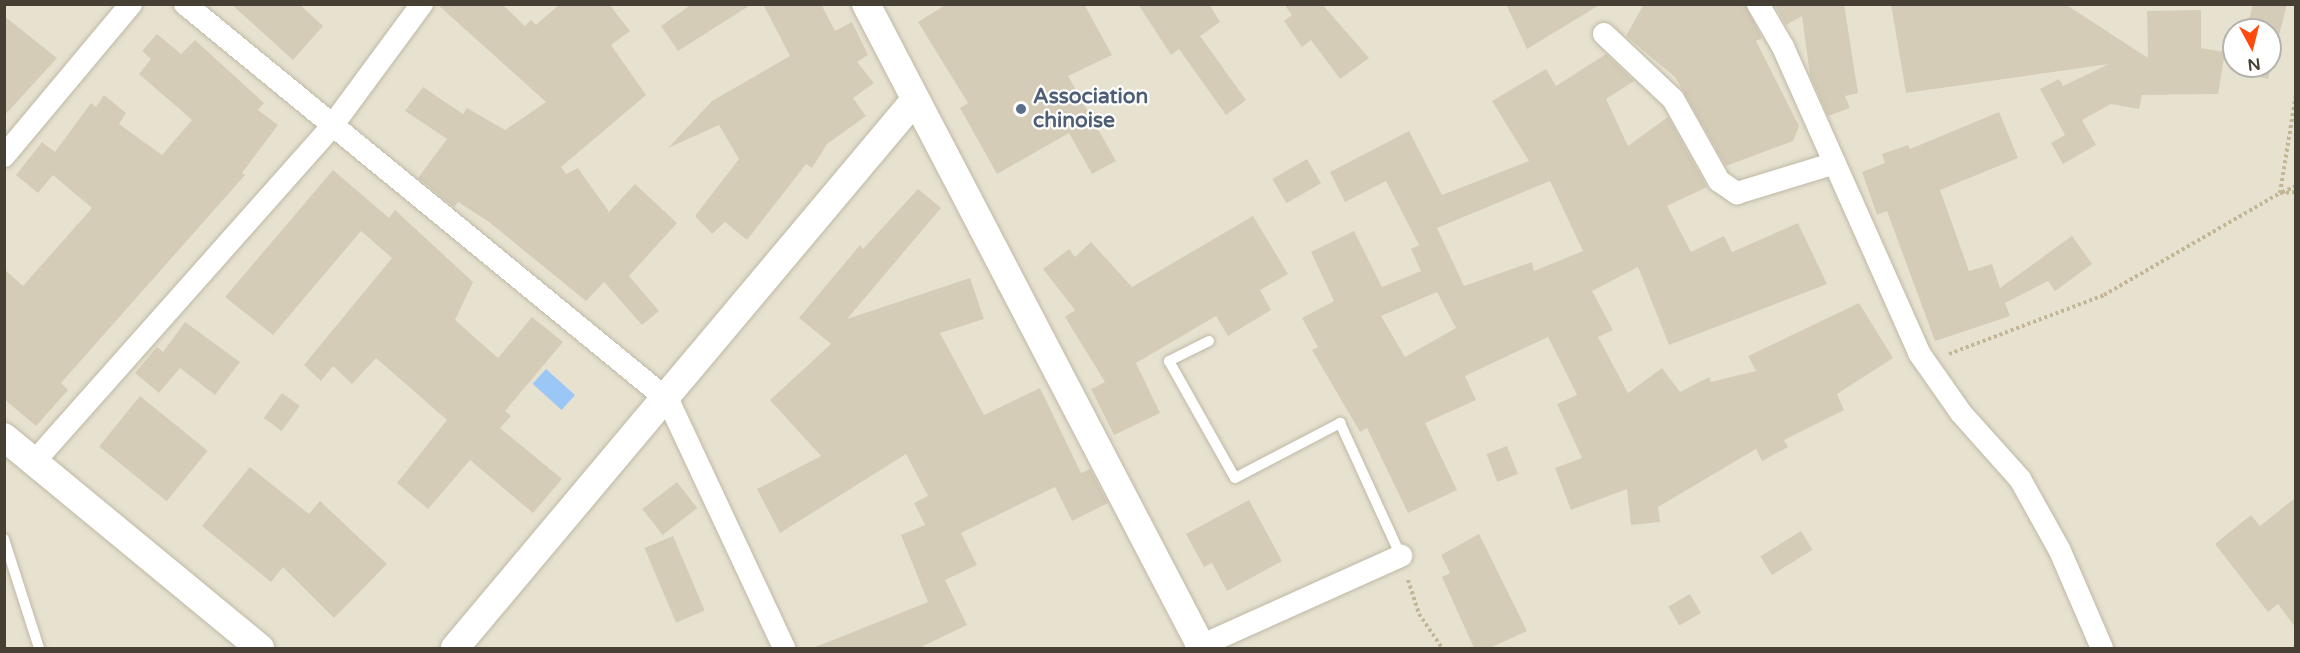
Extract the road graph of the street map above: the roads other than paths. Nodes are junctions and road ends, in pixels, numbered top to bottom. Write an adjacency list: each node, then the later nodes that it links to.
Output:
1 (131, 4): 9 (street)
2 (185, 4): 8 (street)
3 (422, 4): 8 (street)
4 (866, 4): 7 (street)
5 (1758, 4): 10 (street)
6 (1604, 34): 10 (street)
7 (915, 100): 12 (street); 21 (street)
8 (332, 126): 12 (street); 14 (street)
9 (4, 156)
10 (1835, 163): 22 (street)
11 (1209, 341): 16 (lane)
12 (668, 400): 19 (street); 20 (street)
13 (4, 437): 14 (street)
14 (34, 462): 18 (street)
15 (4, 539): 17 (lane)
16 (1401, 556): 21 (street)
17 (39, 648)
18 (260, 648)
19 (455, 648)
20 (784, 648)
21 (1199, 648)
22 (2102, 648)

